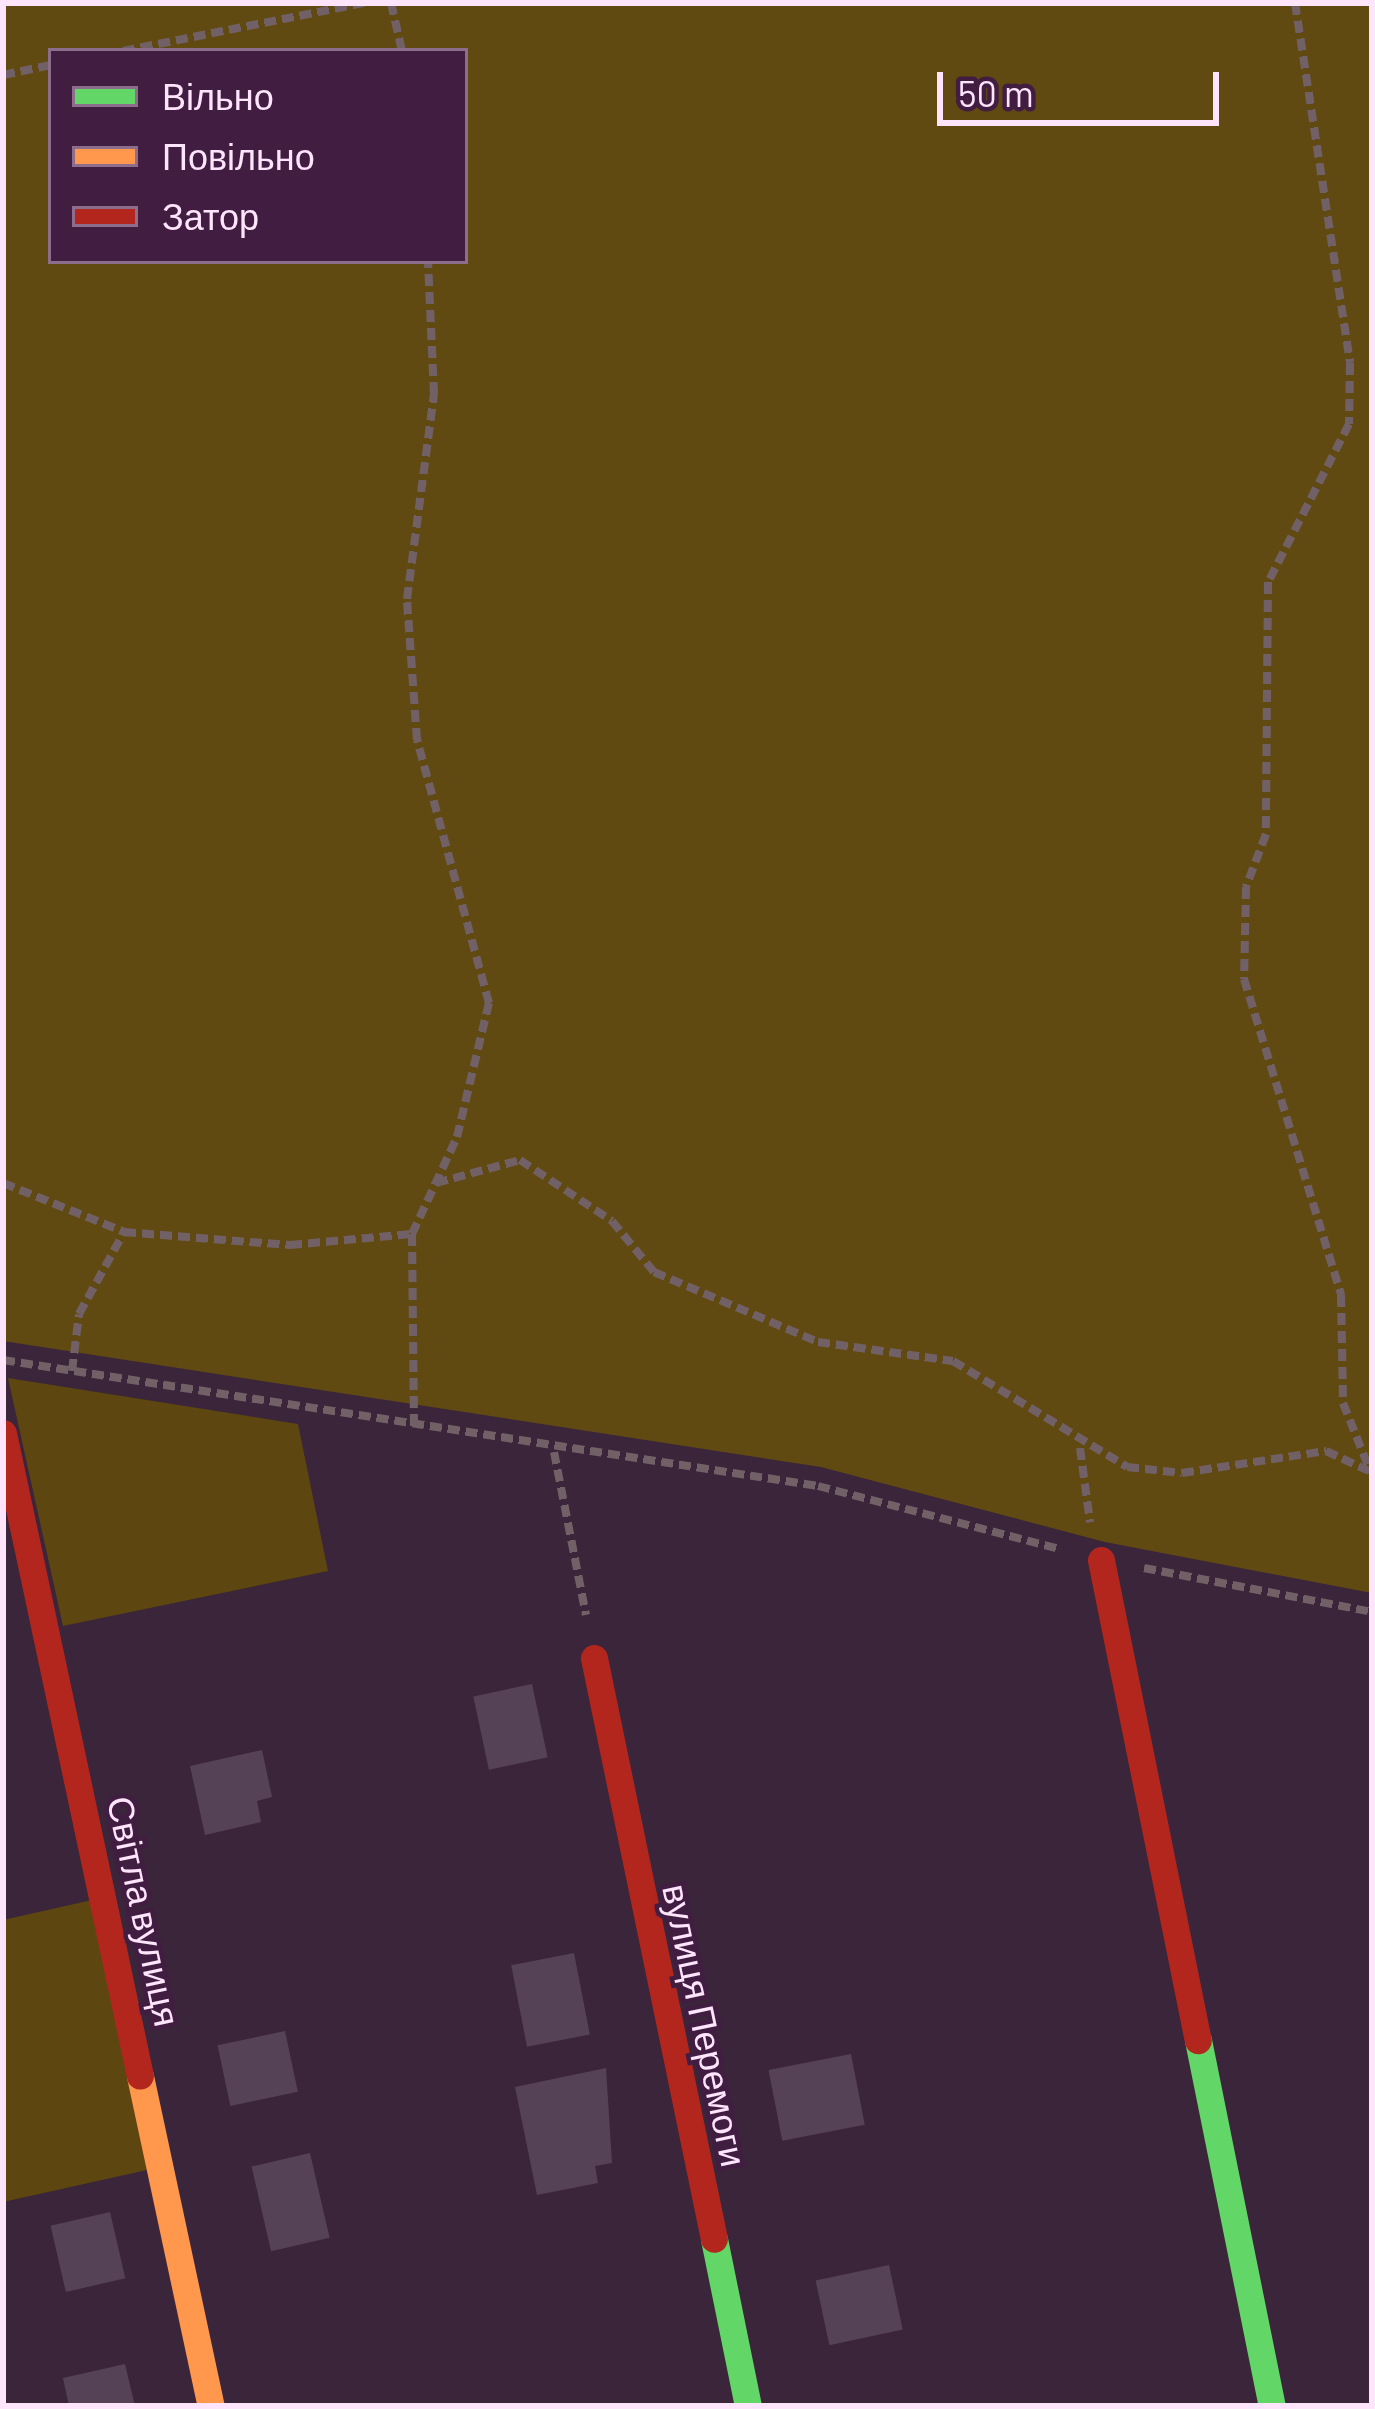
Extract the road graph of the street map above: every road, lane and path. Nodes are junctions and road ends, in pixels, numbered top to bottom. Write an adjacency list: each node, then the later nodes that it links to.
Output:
1 (364, 3): 4 (path)
2 (392, 3): 5 (path)
3 (1295, 3): 19 (path)
4 (138, 48)
5 (401, 48)
6 (48, 66): 7 (path)
7 (3, 75)
8 (428, 264): 10 (path)
9 (3, 1183): 11 (path)
10 (435, 1184): 12 (path); 17 (path)
11 (124, 1232): 12 (path); 14 (path)
12 (412, 1234): 15 (path)
13 (3, 1360): 14 (path)
14 (71, 1371): 15 (path)
15 (414, 1426): 18 (path)
16 (3, 1433): 23 (street, Світла вулиця)
17 (1079, 1447): 19 (path); 20 (path)
18 (554, 1452): 20 (path); 22 (path)
19 (1372, 1473)
20 (1101, 1560): 21 (path); 25 (street)
21 (1372, 1612)
22 (594, 1658): 24 (street, вулиця Перемоги)
23 (211, 2406)
24 (748, 2406)
25 (1272, 2406)

